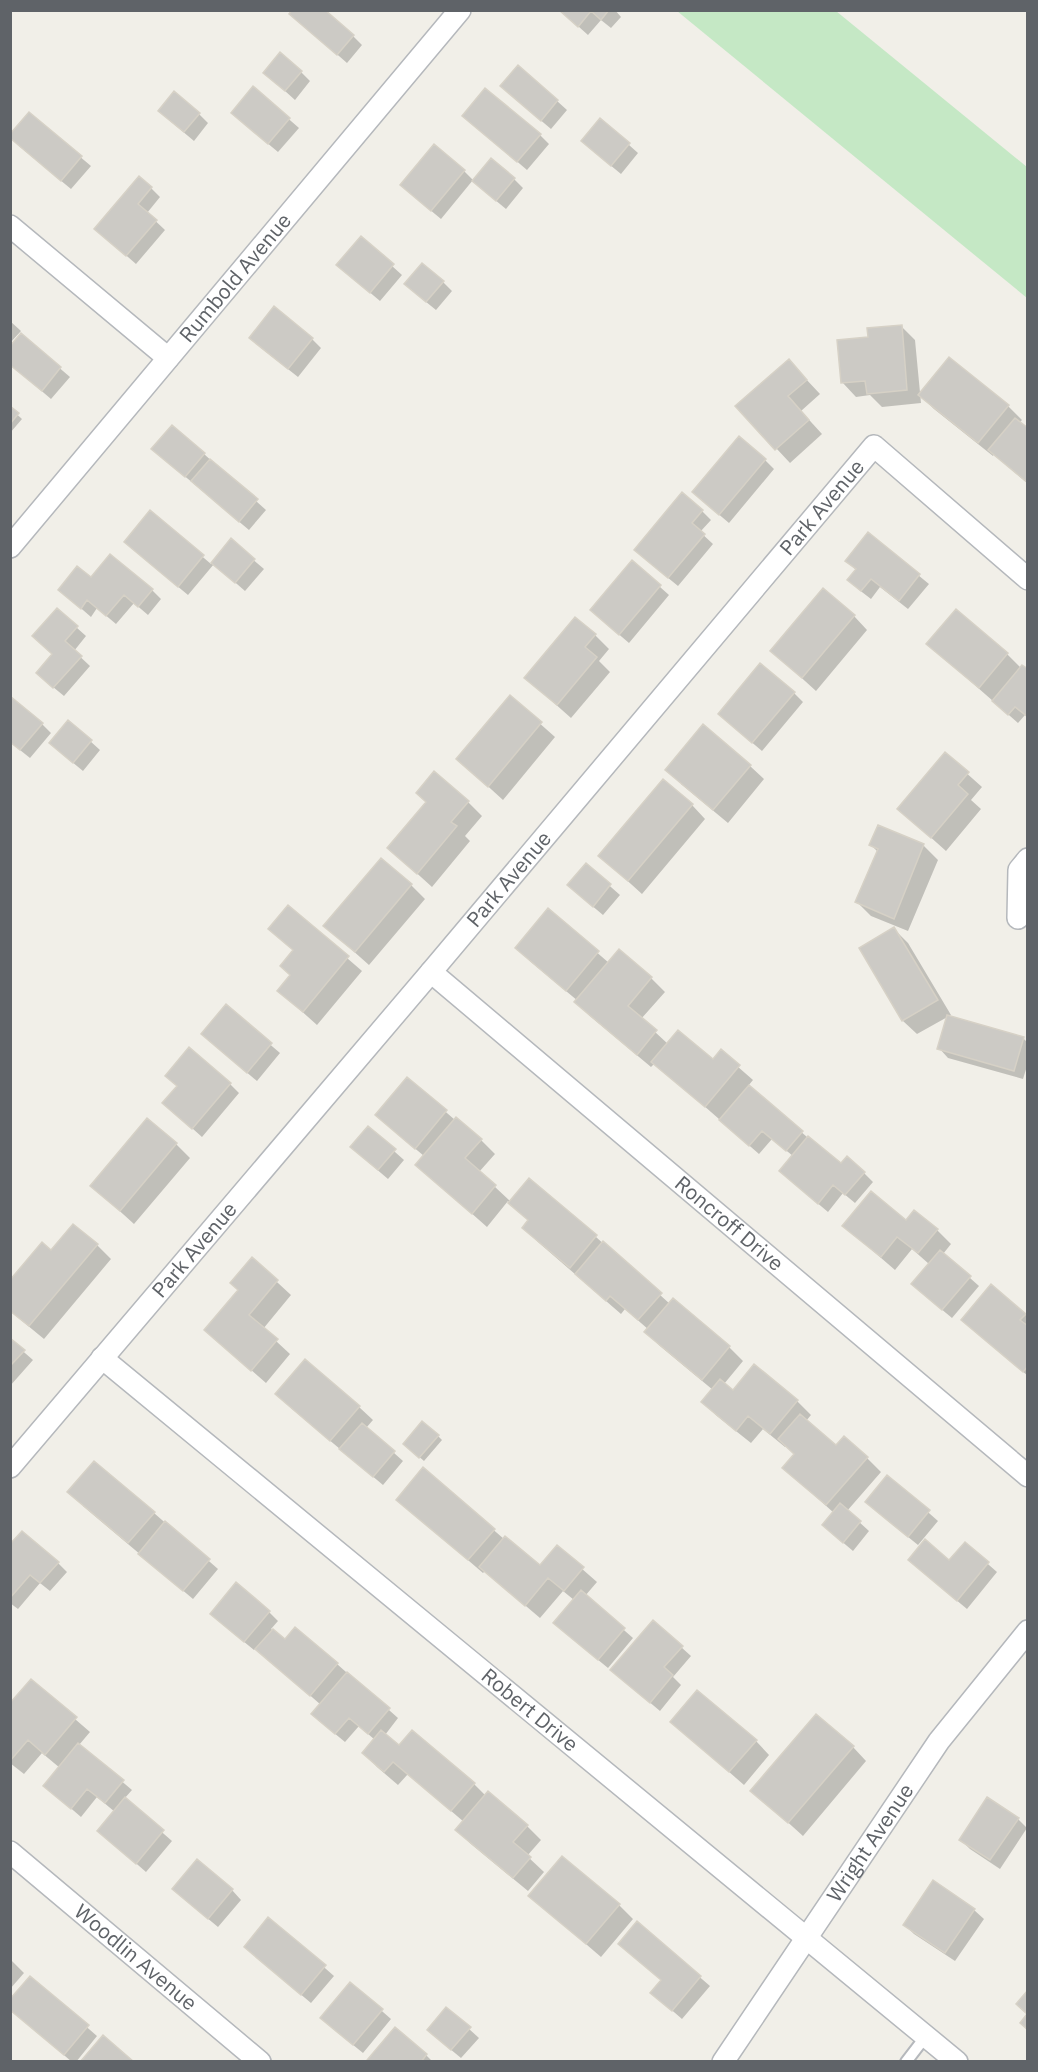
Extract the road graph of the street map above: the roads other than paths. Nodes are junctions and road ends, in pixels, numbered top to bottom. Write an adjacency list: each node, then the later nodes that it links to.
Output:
1 (460, 10): 3 (street, Rumbold Avenue)
2 (10, 226): 3 (street)
3 (168, 358): 4 (street, Rumbold Avenue)
4 (10, 547)
5 (1028, 579): 8 (street, Park Avenue)
6 (1028, 859): 7 (street)
7 (1018, 918)
8 (431, 972): 9 (street, Park Avenue); 11 (street, Roncroff Drive)
9 (102, 1358): 10 (street, Park Avenue); 14 (street, Robert Drive)
10 (10, 1467)
11 (1028, 1476)
12 (1028, 1631): 14 (street, Wright Avenue)
13 (10, 1852): 16 (street, Woodlin Avenue)
14 (806, 1938): 15 (street, Robert Drive); 17 (street, Wright Avenue)
15 (926, 2036): 18 (lane); 19 (street, Robert Drive)
16 (260, 2061)
17 (723, 2061)
18 (906, 2061)
19 (957, 2061)

